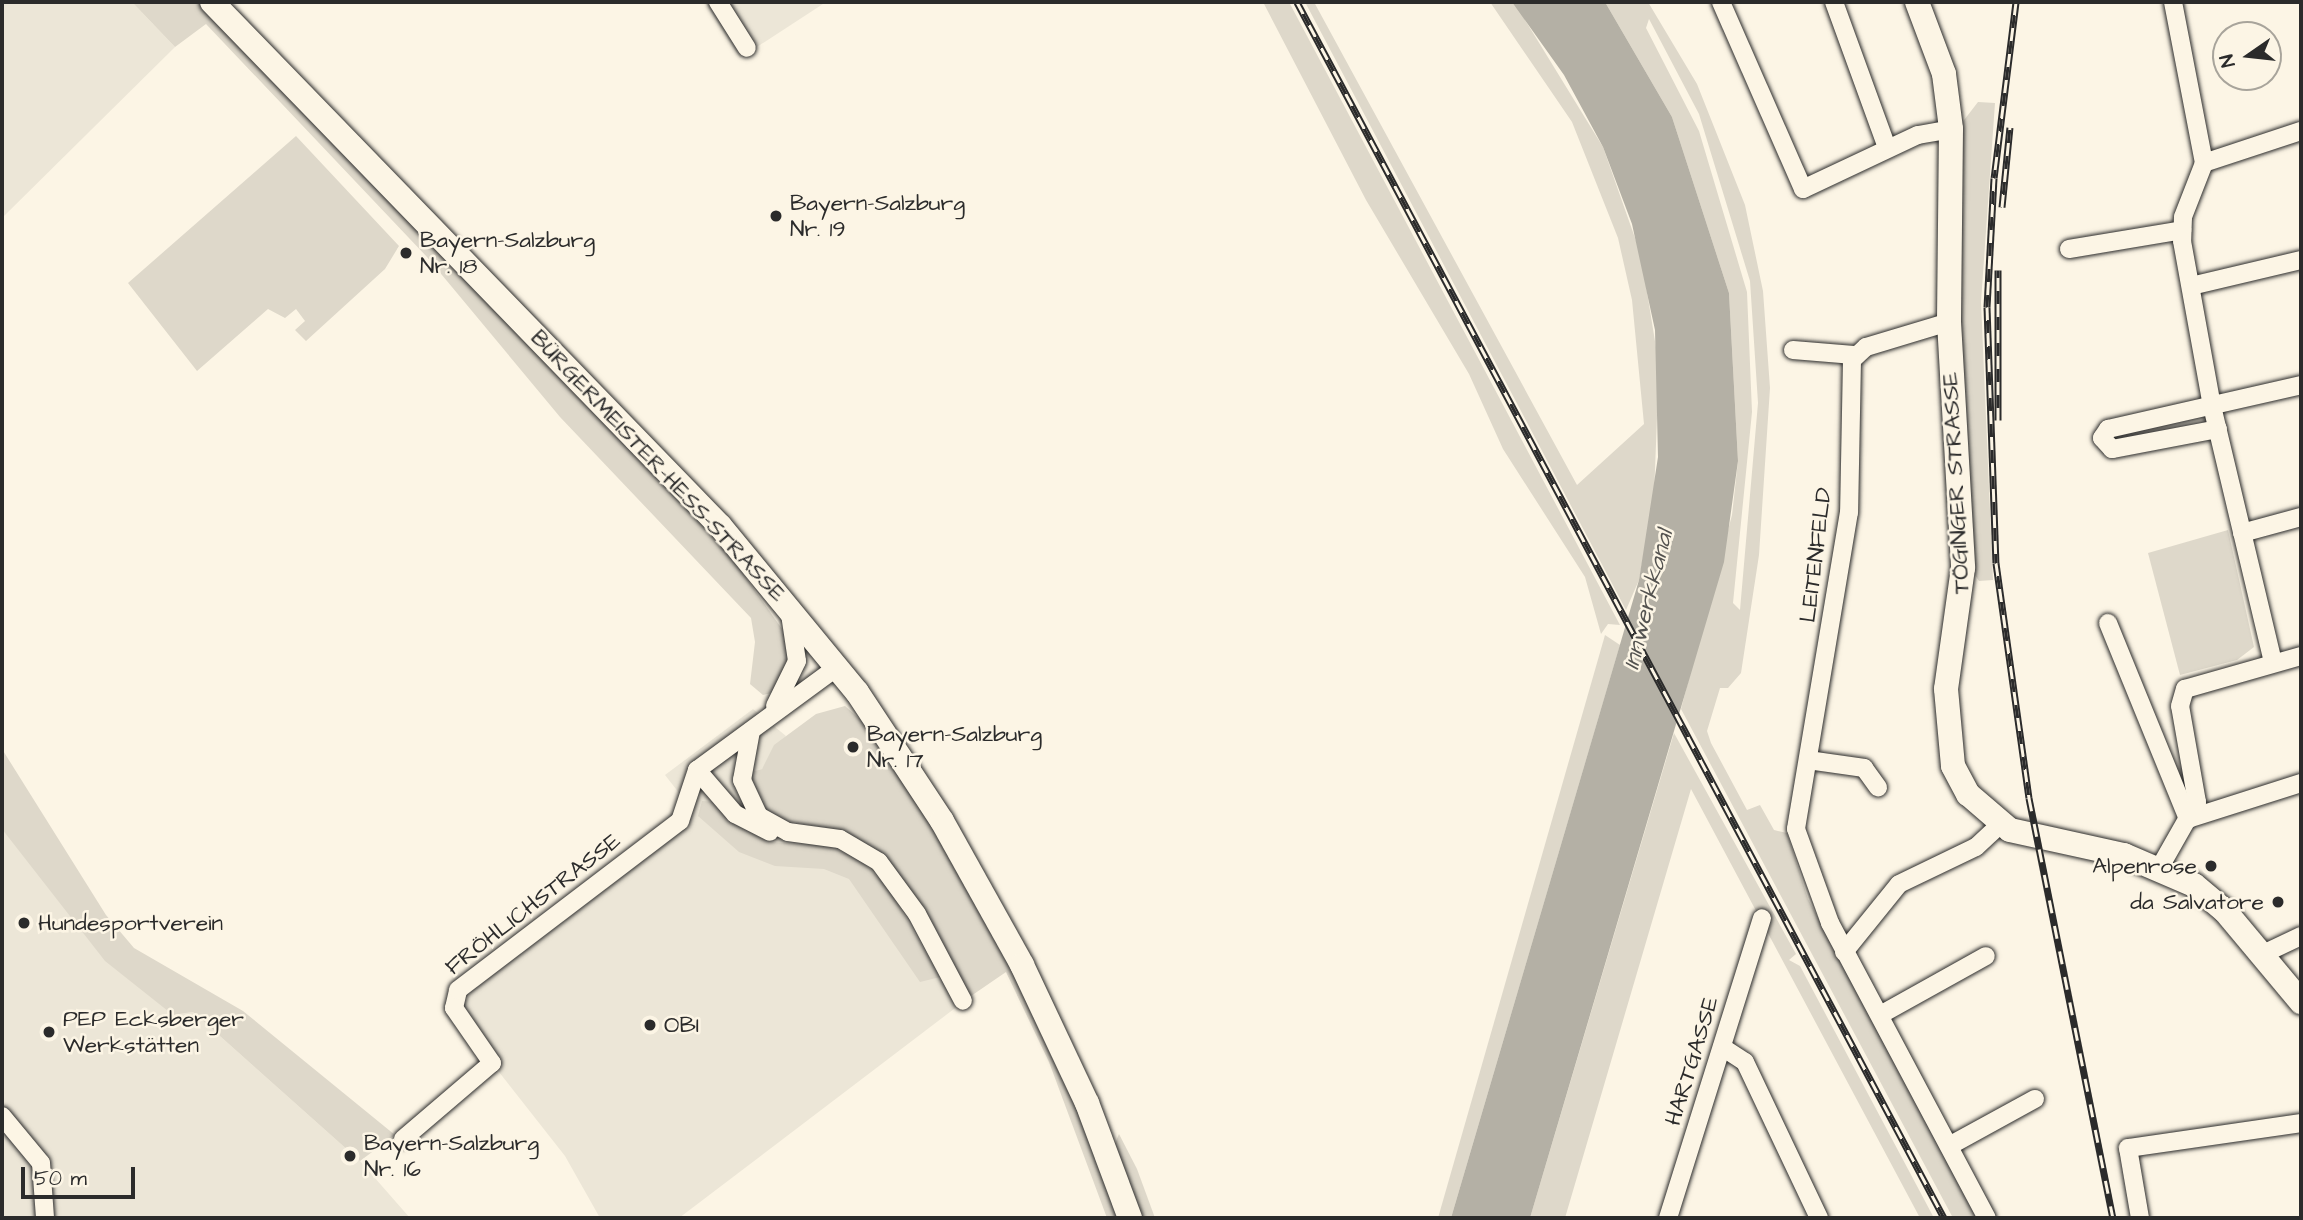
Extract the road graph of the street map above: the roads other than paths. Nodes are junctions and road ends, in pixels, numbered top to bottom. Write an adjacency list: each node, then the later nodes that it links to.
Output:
1 (212, 2): 24 (main road, BÜRGERMEISTER-HESS-STRASSE)
2 (718, 2): 7 (street)
3 (1834, 2): 10 (street)
4 (1917, 2): 8 (main road, TÖGINGER STRASSE)
5 (2172, 2): 11 (street)
6 (1727, 4): 10 (street)
7 (747, 48)
8 (1951, 128): 10 (street); 16 (main road, TÖGINGER STRASSE)
9 (2301, 131): 11 (street)
10 (1887, 148)
11 (2204, 163): 12 (street)
12 (2182, 230): 13 (street); 15 (street)
13 (2069, 249)
14 (2301, 260): 15 (street)
15 (2191, 286): 20 (street)
16 (1949, 322): 18 (street); 36 (main road, TÖGINGER STRASSE)
17 (1793, 350): 18 (street)
18 (1854, 355): 31 (street, LEITENFELD)
19 (2301, 385): 20 (street)
20 (2212, 406): 21 (street); 21 (street)
21 (2218, 429): 23 (street)
22 (2301, 517): 23 (street)
23 (2242, 533): 27 (street)
24 (788, 604): 28 (main road, BÜRGERMEISTER-HESS-STRASSE); 29 (street)
25 (2108, 623): 35 (street)
26 (2301, 656): 27 (street)
27 (2273, 663): 35 (street)
28 (837, 667): 29 (street); 55 (main road, BÜRGERMEISTER-HESS-STRASSE)
29 (770, 715): 30 (street)
30 (751, 731): 32 (street); 37 (street)
31 (1808, 760): 34 (street); 41 (street, LEITENFELD)
32 (697, 770): 37 (street); 51 (street, FRÖHLICHSTRASSE)
33 (2301, 783): 35 (street)
34 (1878, 787)
35 (2188, 819): 38 (street)
36 (2000, 825): 38 (main road); 41 (street)
37 (788, 832): 44 (street)
38 (2160, 867): 42 (main road)
39 (1762, 918): 47 (street, HARTGASSE)
40 (2301, 936): 42 (street)
41 (1844, 952): 46 (street, LEITENFELD)
42 (2263, 954): 45 (main road)
43 (1986, 956): 46 (street)
44 (963, 1001)
45 (2301, 1002)
46 (1880, 1015): 52 (street, LEITENFELD)
47 (1722, 1047): 56 (street, HARTGASSE); 57 (street)
48 (2035, 1098): 52 (street)
49 (2, 1116): 54 (street)
50 (2301, 1123): 53 (street)
51 (402, 1139)
52 (1949, 1146): 58 (street, LEITENFELD)
53 (2139, 1216)
54 (45, 1218)
55 (1130, 1218)
56 (1668, 1218)
57 (1819, 1218)
58 (1987, 1218)

